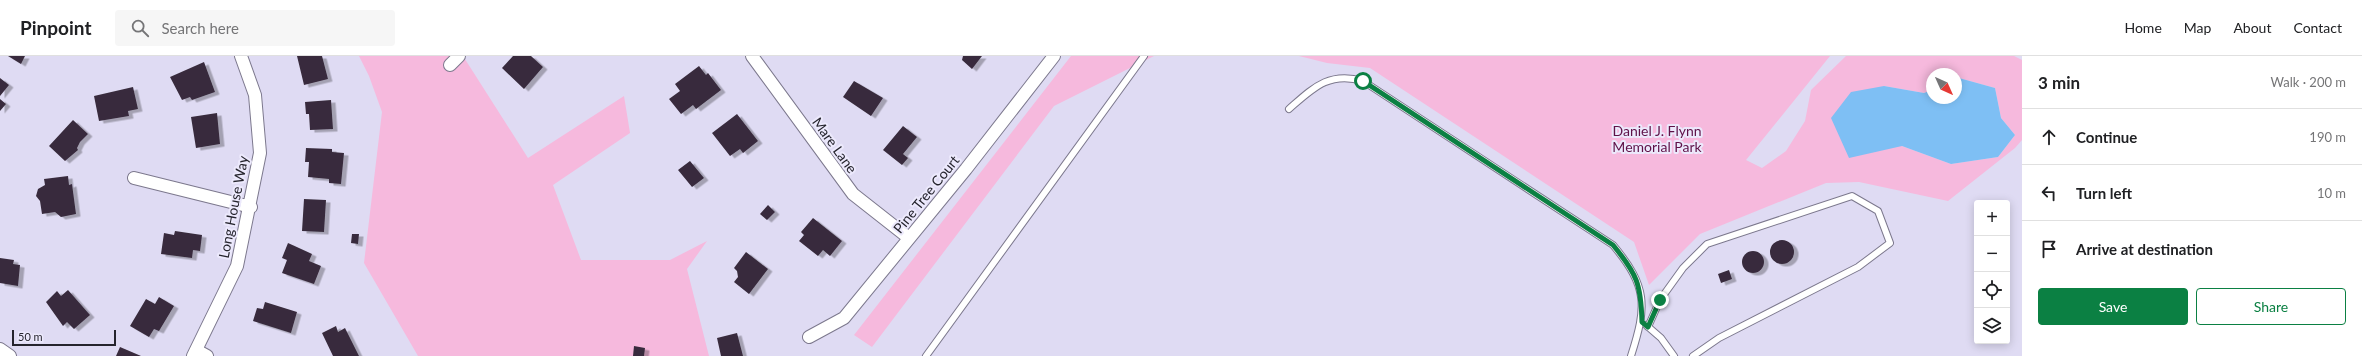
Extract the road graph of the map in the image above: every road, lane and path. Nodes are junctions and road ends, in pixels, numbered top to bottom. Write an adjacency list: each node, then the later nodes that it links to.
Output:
1 (241, 56): 9 (street, Long House Way)
2 (459, 56): 6 (street)
3 (752, 56): 10 (street, Mare Lane)
4 (1054, 56): 10 (street, Pine Tree Court)
5 (1144, 56): 18 (lane)
6 (450, 65)
7 (1289, 110): 11 (lane)
8 (134, 178): 9 (street)
9 (251, 207): 15 (street, Long House Way)
10 (909, 238): 13 (street, Pine Tree Court)
11 (1642, 322): 12 (lane); 19 (lane)
12 (1648, 327): 20 (lane); 21 (lane)
13 (809, 337)
14 (0, 349): 16 (street)
15 (194, 353): 17 (street)
16 (10, 356)
17 (207, 356)
18 (926, 356)
19 (1631, 356)
20 (1674, 356)
21 (1693, 356)

